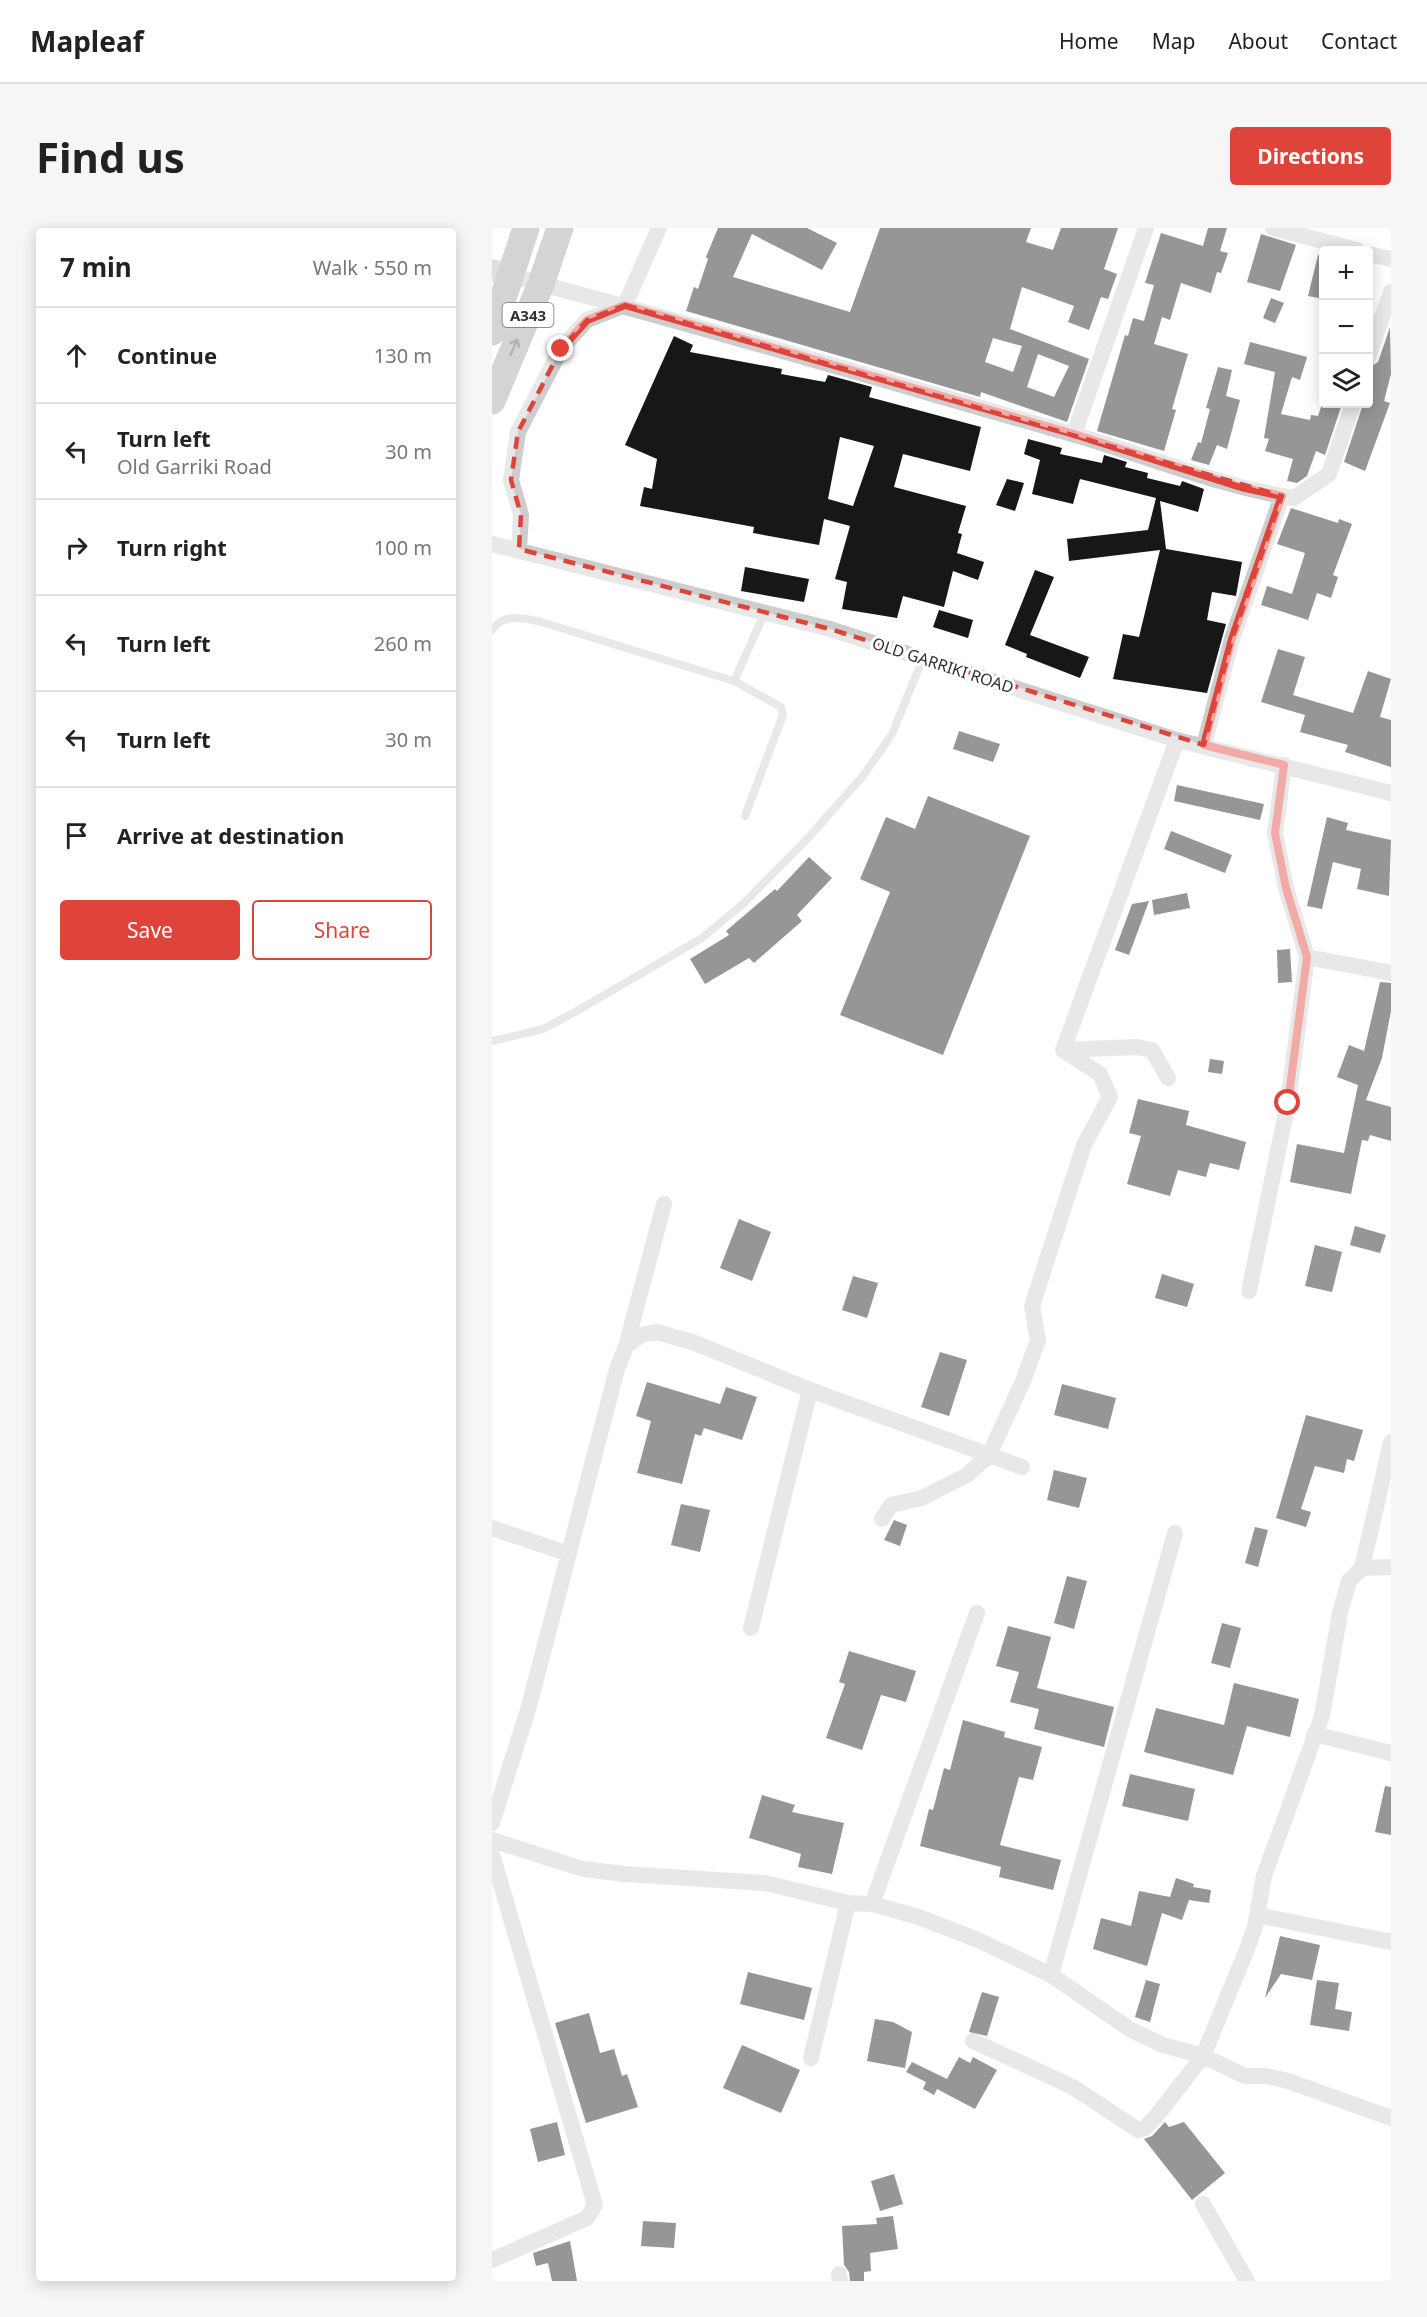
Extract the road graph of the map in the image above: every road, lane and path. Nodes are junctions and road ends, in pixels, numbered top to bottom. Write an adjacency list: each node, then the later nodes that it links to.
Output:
1 (526, 228): 9 (highway, A343)
2 (560, 228): 10 (highway, A343)
3 (659, 228): 12 (street)
4 (1146, 228): 17 (street)
5 (1273, 228): 6 (street)
6 (1342, 246)
7 (1373, 255): 8 (street)
8 (1391, 259)
9 (502, 273): 10 (street); 13 (highway, A343)
10 (541, 284): 12 (street); 15 (highway, A343, one-way to 10)
11 (1391, 292): 14 (street)
12 (625, 305): 17 (street); 20 (street)
13 (492, 332)
14 (1369, 354)
15 (492, 401)
16 (1352, 408): 18 (street)
17 (1074, 434): 18 (street)
18 (1282, 496): 26 (street)
19 (492, 544): 20 (street, OLD GARRIKI ROAD)
20 (519, 549): 21 (street, OLD GARRIKI ROAD)
21 (765, 612): 23 (street, OLD GARRIKI ROAD); 24 (lane)
22 (492, 630): 24 (lane)
23 (923, 658): 25 (street, OLD GARRIKI ROAD); 32 (lane)
24 (734, 681): 29 (lane)
25 (1178, 740): 26 (street, OLD GARRIKI ROAD); 33 (street)
26 (1204, 745): 27 (street, OLD GARRIKI ROAD)
27 (1284, 765): 28 (street, OLD GARRIKI ROAD); 30 (street)
28 (1391, 793)
29 (745, 816)
30 (1307, 957): 31 (street); 36 (street)
31 (1391, 973)
32 (492, 1041)
33 (1063, 1050): 34 (street); 40 (street)
34 (1168, 1078)
35 (664, 1204): 37 (street)
36 (1249, 1291)
37 (626, 1346): 38 (street); 45 (street)
38 (810, 1390): 40 (street); 49 (street)
39 (1391, 1442): 47 (street)
40 (989, 1455): 41 (street); 42 (street)
41 (1022, 1467)
42 (882, 1518)
43 (492, 1528): 45 (street)
44 (1175, 1533): 59 (street)
45 (569, 1554): 52 (street)
46 (1391, 1567): 47 (street)
47 (1362, 1568): 50 (street)
48 (977, 1613): 56 (street)
49 (751, 1628)
50 (1314, 1734): 51 (street); 57 (street)
51 (1391, 1753)
52 (492, 1823)
53 (492, 1840): 55 (street)
54 (492, 1854): 65 (street)
55 (848, 1903): 56 (street); 62 (street)
56 (872, 1904): 59 (street)
57 (1257, 1915): 58 (street); 61 (street)
58 (1391, 1942)
59 (1051, 1976): 61 (street)
60 (973, 2041): 61 (street)
61 (1203, 2056): 63 (street)
62 (811, 2058)
63 (1391, 2118)
64 (1203, 2204): 66 (street)
65 (492, 2260)
66 (1247, 2281)

